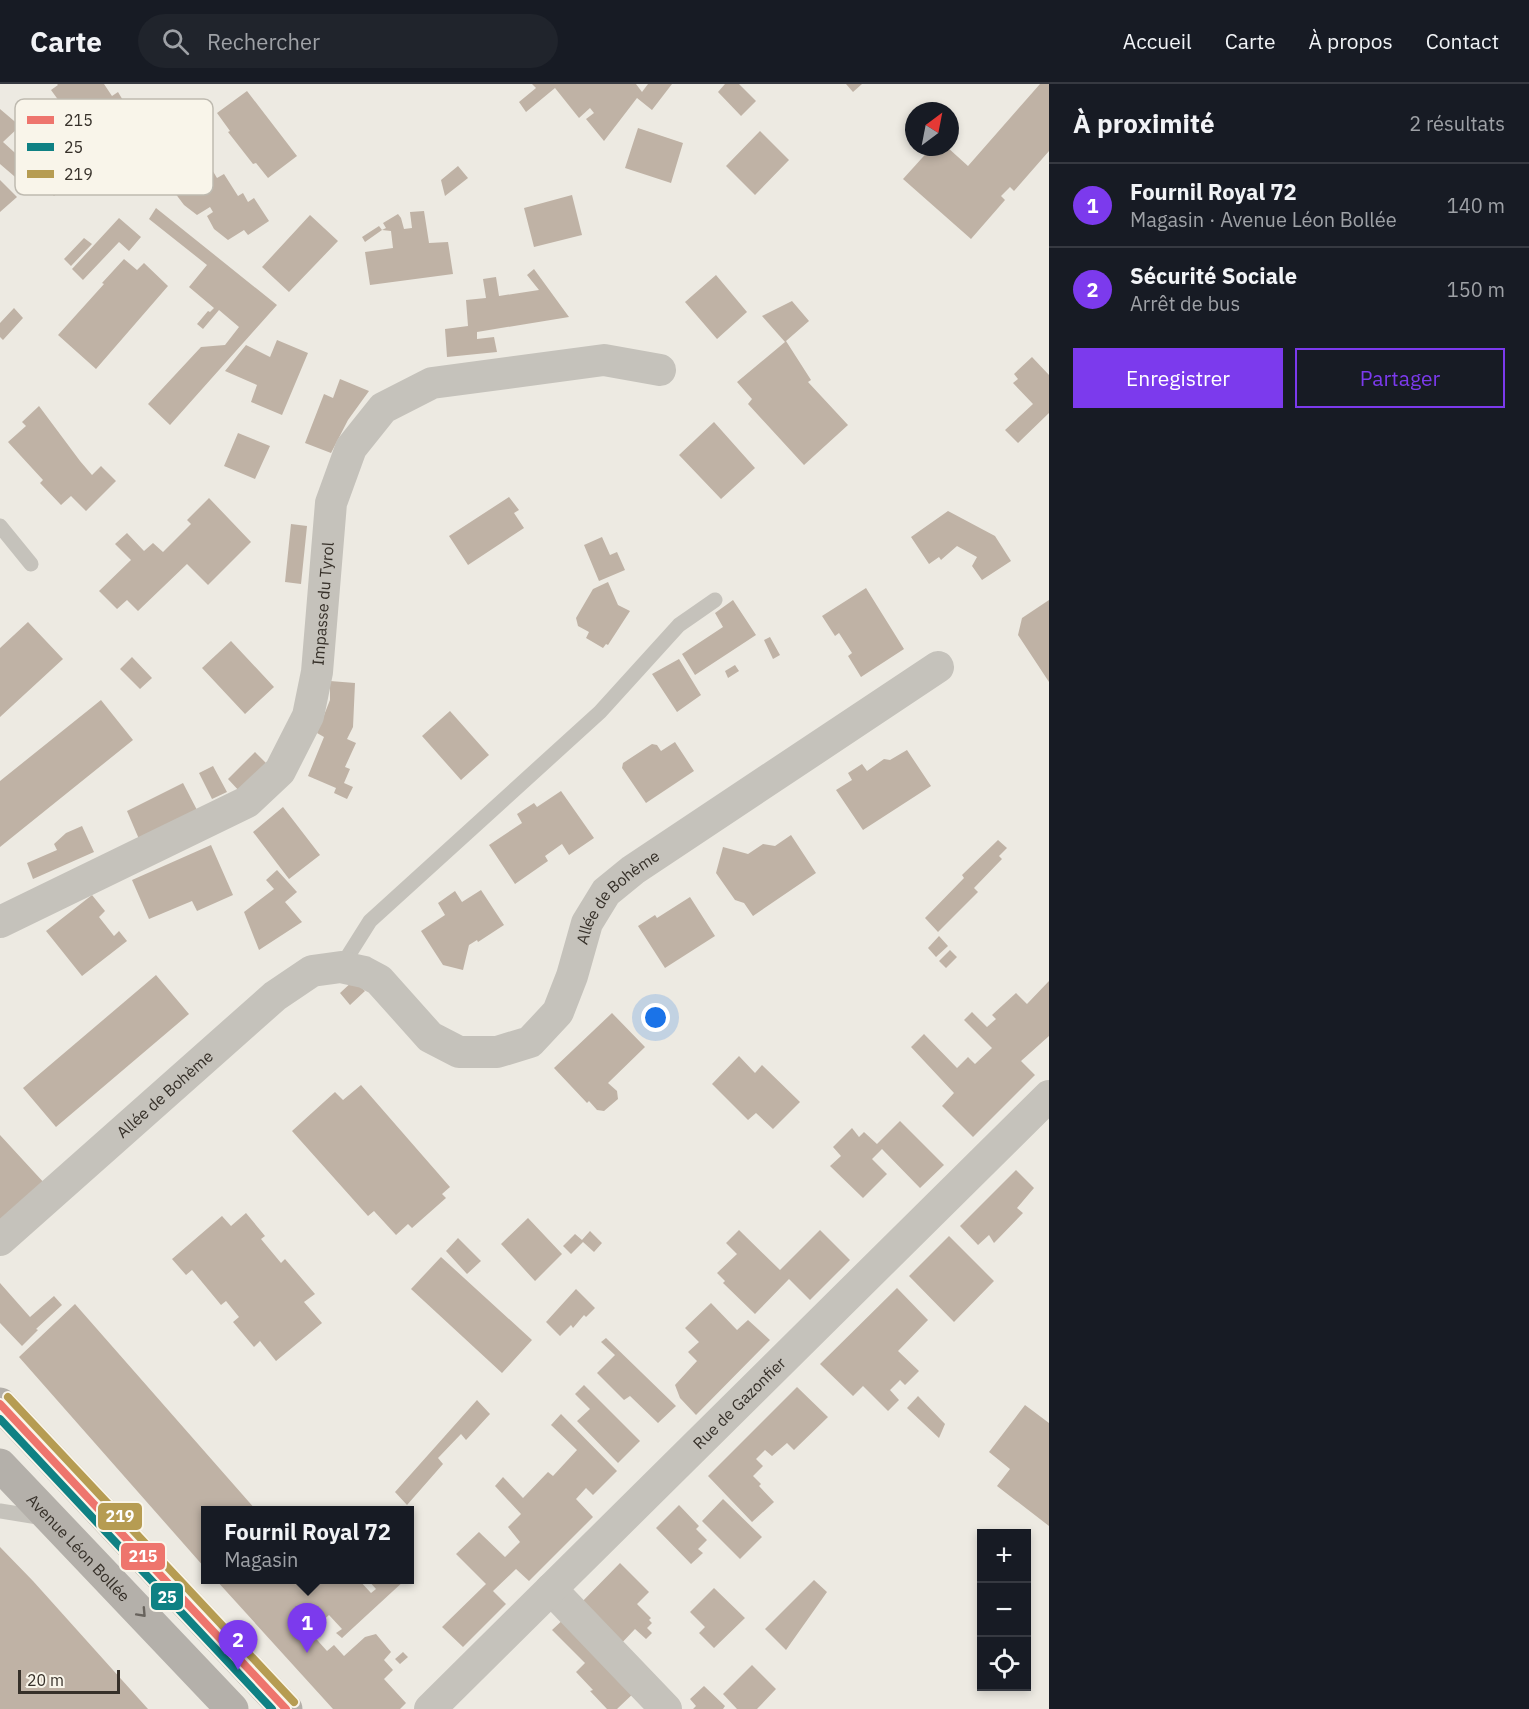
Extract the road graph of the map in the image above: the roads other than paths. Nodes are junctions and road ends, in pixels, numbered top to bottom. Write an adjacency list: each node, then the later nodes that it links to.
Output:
1 (660, 370): 6 (street, Impasse du Tyrol)
2 (0, 526): 3 (lane)
3 (31, 564)
4 (715, 600): 7 (lane)
5 (938, 667): 7 (street, Allée de Bohème)
6 (0, 922)
7 (341, 967): 9 (street, Allée de Bohème)
8 (1049, 1096): 14 (street, Rue de Gazonfier)
9 (0, 1240)
10 (0, 1404): 16 (main road)
11 (0, 1465): 13 (main road, Avenue Léon Bollée)
12 (0, 1511): 13 (lane)
13 (53, 1520): 15 (main road, Avenue Léon Bollée, one-way to 15)
14 (551, 1589): 17 (street, Rue de Gazonfier); 18 (street)
15 (232, 1709)
16 (286, 1709)
17 (430, 1709)
18 (666, 1709)

